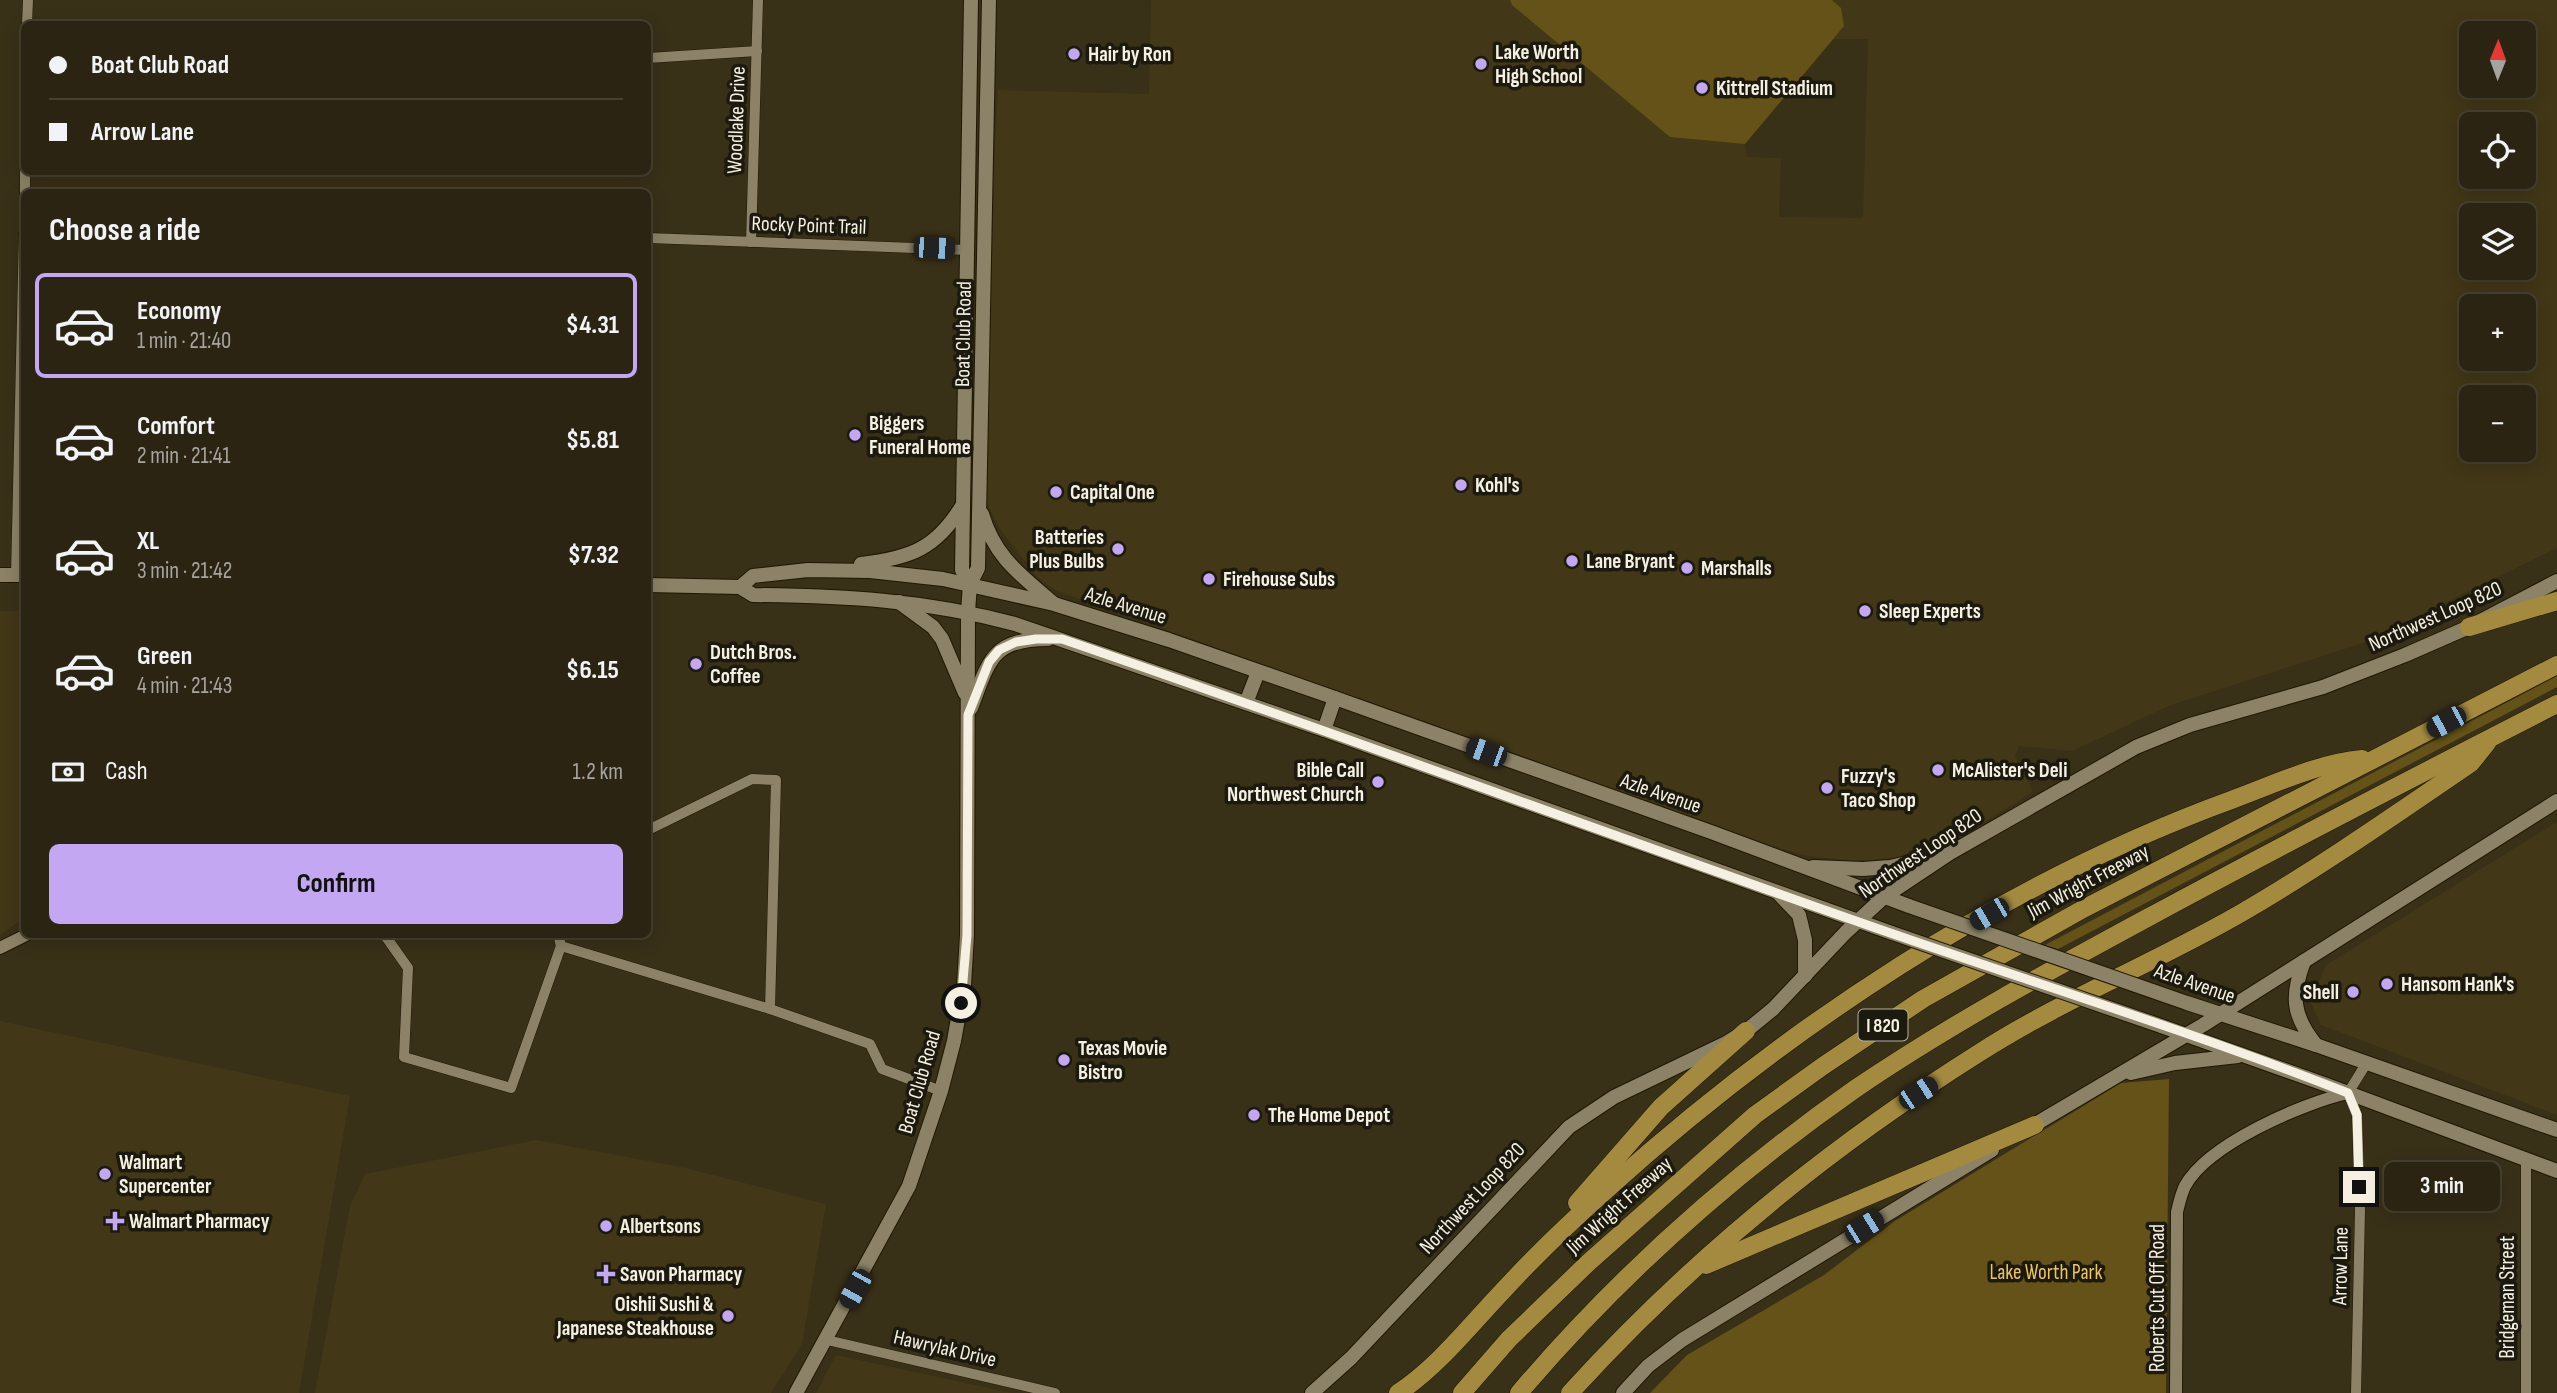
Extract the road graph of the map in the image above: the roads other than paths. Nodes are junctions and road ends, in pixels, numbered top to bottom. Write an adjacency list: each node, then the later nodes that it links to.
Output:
1 (28, 0): 5 (street)
2 (758, 0): 6 (street, Woodlake Drive)
3 (971, 0): 10 (main road, Boat Club Road)
4 (989, 0): 12 (main road, Boat Club Road)
5 (27, 21)
6 (757, 51): 7 (street); 9 (street, Woodlake Drive)
7 (651, 58)
8 (651, 238): 9 (street, Rocky Point Trail)
9 (751, 242): 10 (street, Rocky Point Trail)
10 (968, 250): 11 (main road, Boat Club Road)
11 (963, 505): 14 (main road); 18 (main road, Boat Club Road)
12 (980, 505): 18 (main road, Boat Club Road); 23 (main road)
13 (21, 512): 16 (street)
14 (808, 570): 18 (main road, Azle Avenue); 20 (main road, Azle Avenue)
15 (0, 575): 16 (main road)
16 (20, 575)
17 (2557, 581): 25 (main road, Northwest Loop 820)
18 (970, 584): 23 (main road, Azle Avenue); 24 (main road, Boat Club Road)
19 (651, 586): 20 (main road, Azle Avenue)
20 (740, 587): 22 (main road, Azle Avenue)
21 (2557, 601): 25 (highway)
22 (898, 602): 24 (main road, Azle Avenue); 32 (main road, Azle Avenue)
23 (1054, 604): 28 (main road, Azle Avenue)
24 (968, 612): 26 (main road, Azle Avenue); 32 (main road, Boat Club Road)
25 (2469, 627): 38 (main road, Northwest Loop 820)
26 (1062, 639): 30 (main road, Azle Avenue); 32 (main road, Azle Avenue)
27 (2557, 664): 35 (highway, Jim Wright Freeway / I 820)
28 (1258, 672): 29 (main road, Azle Avenue); 30 (main road)
29 (1335, 698): 33 (main road); 39 (main road, Azle Avenue)
30 (1246, 703): 33 (main road, Azle Avenue)
31 (2557, 704): 34 (highway, I 820)
32 (968, 715): 58 (main road, Boat Club Road)
33 (1324, 730): 40 (main road, Azle Avenue)
34 (2491, 738): 66 (highway); 74 (highway, I 820)
35 (2376, 758): 65 (highway); 73 (highway, Jim Wright Freeway / I 820)
36 (2557, 801): 48 (main road)
37 (651, 829): 50 (street)
38 (1950, 853): 39 (main road); 41 (main road, Northwest Loop 820)
39 (1799, 866): 41 (main road, Azle Avenue)
40 (1776, 892): 42 (main road, Azle Avenue); 49 (main road)
41 (1884, 897): 42 (main road, Northwest Loop 820); 51 (main road, Azle Avenue, bridge)
42 (1857, 922): 49 (main road, Northwest Loop 820); 53 (main road, Azle Avenue, bridge)
43 (21, 937): 47 (street)
44 (387, 938): 46 (street)
45 (559, 938): 46 (street)
46 (561, 946): 50 (street)
47 (0, 948)
48 (2304, 961): 51 (main road); 54 (main road)
49 (1805, 976): 52 (main road, Northwest Loop 820)
50 (770, 1009): 58 (street)
51 (2220, 1014): 53 (main road); 54 (main road, Azle Avenue)
52 (1746, 1031): 65 (highway); 71 (main road, Northwest Loop 820)
53 (2188, 1034): 55 (main road, Azle Avenue); 57 (main road)
54 (2316, 1045): 56 (main road, Azle Avenue)
55 (2247, 1055): 57 (main road); 59 (main road, Azle Avenue)
56 (2366, 1064): 59 (street); 61 (main road, Azle Avenue)
57 (2116, 1077): 60 (main road)
58 (941, 1091): 67 (main road, Boat Club Road)
59 (2348, 1093): 63 (main road, Azle Avenue); 77 (street, Roberts Cut Off Road); 78 (street, Arrow Lane)
60 (2035, 1125): 66 (highway); 76 (main road)
61 (2557, 1130)
62 (2557, 1158): 63 (main road)
63 (2526, 1160): 64 (main road, Azle Avenue); 79 (street, Bridgeman Street)
64 (2557, 1171)
65 (1534, 1257): 68 (highway)
66 (1690, 1272): 75 (highway)
67 (827, 1339): 69 (main road, Boat Club Road); 70 (street, Hawrylak Drive)
68 (1413, 1386): 72 (highway)
69 (796, 1393)
70 (1055, 1393)
71 (1312, 1393)
72 (1398, 1393)
73 (1462, 1393)
74 (1519, 1393)
75 (1570, 1393)
76 (1623, 1393)
77 (2176, 1393)
78 (2356, 1393)
79 (2526, 1393)

